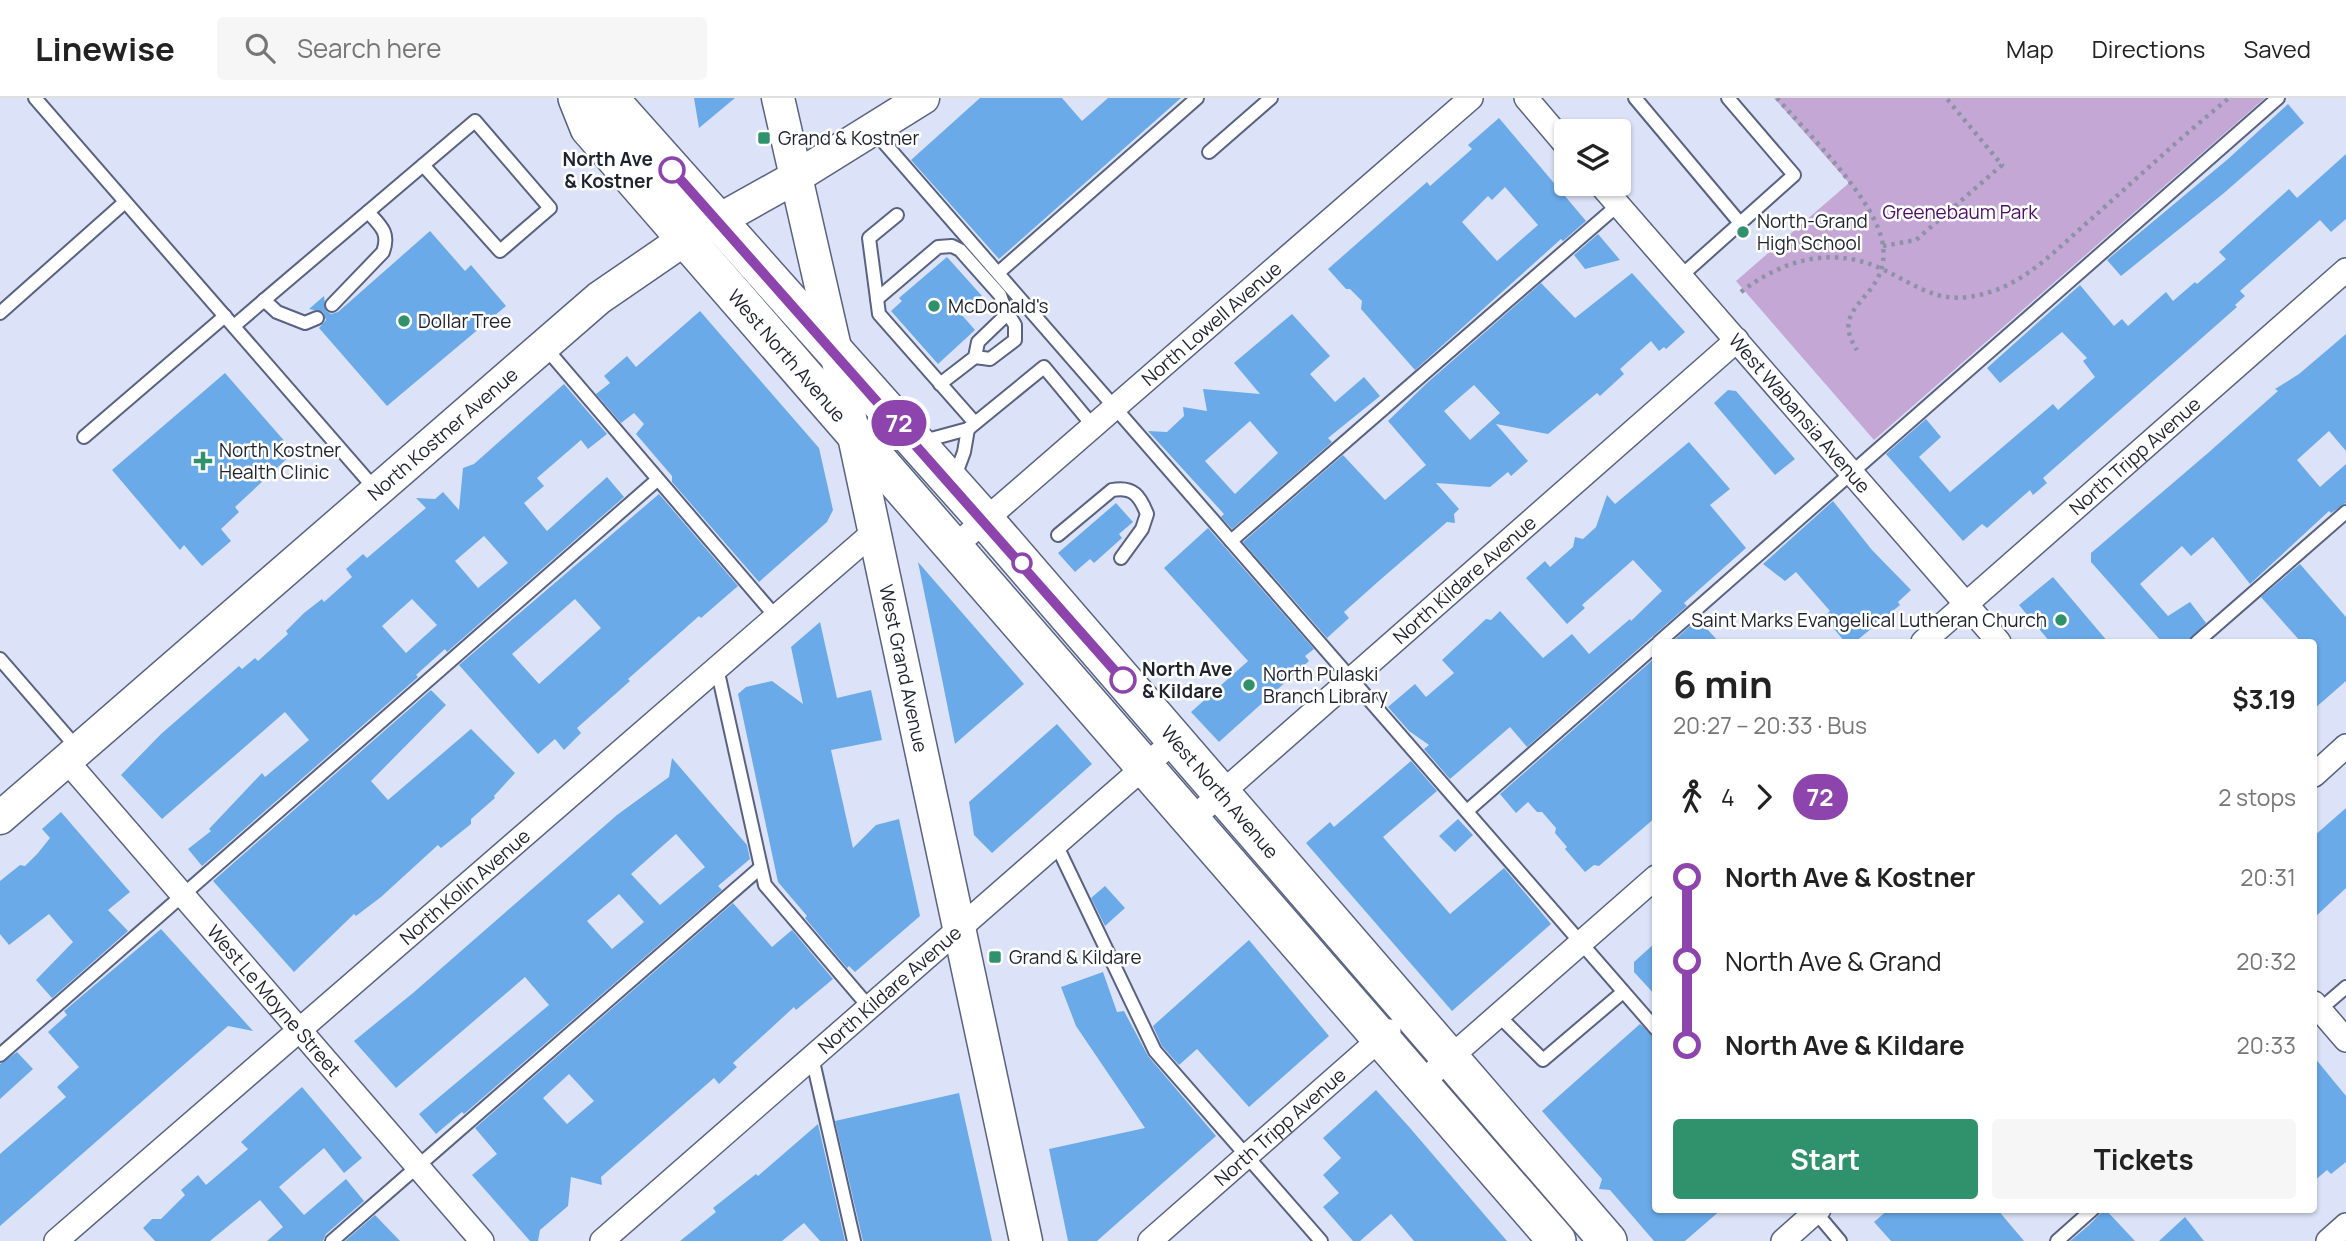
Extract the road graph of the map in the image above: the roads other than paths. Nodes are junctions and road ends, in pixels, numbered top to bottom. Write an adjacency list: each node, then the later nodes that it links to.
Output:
1 (35, 98): 19 (lane)
2 (577, 98): 25 (main road, West North Avenue)
3 (601, 98): 23 (main road, West North Avenue)
4 (778, 98): 17 (main road, West Grand Avenue)
5 (923, 98): 13 (main road, North Kostner Avenue)
6 (1197, 98): 27 (lane)
7 (1271, 98): 15 (lane)
8 (1471, 98): 41 (street, North Lowell Avenue)
9 (1526, 98): 14 (street)
10 (1635, 98): 24 (lane)
11 (1728, 98): 24 (lane)
12 (2278, 98): 47 (lane)
13 (874, 131): 17 (main road, North Kostner Avenue); 27 (lane)
14 (1554, 131)
15 (1209, 152)
16 (423, 165): 16 (lane); 21 (lane)
17 (796, 177): 23 (main road, North Kostner Avenue); 38 (main road, West Grand Avenue)
18 (1610, 196): 20 (street, West Wabansia Avenue)
19 (125, 202): 33 (lane); 35 (lane)
20 (1618, 205): 28 (street, West Wabansia Avenue); 55 (lane)
21 (368, 212): 30 (lane); 31 (lane)
22 (897, 215): 29 (lane)
23 (717, 220): 25 (main road, North Kostner Avenue); 38 (main road, West North Avenue)
24 (1740, 223): 28 (lane)
25 (685, 239): 37 (main road, North Kostner Avenue); 44 (main road, West North Avenue)
26 (2346, 270): 58 (street, North Tripp Avenue)
27 (998, 273): 41 (lane)
28 (1681, 276): 36 (street, West Wabansia Avenue)
29 (877, 299): 32 (lane); 40 (lane)
30 (264, 300): 34 (lane); 35 (lane)
31 (332, 305)
32 (1005, 309): 39 (lane); 39 (lane)
33 (0, 313)
34 (317, 318)
35 (229, 321): 45 (lane); 50 (lane)
36 (1737, 340): 47 (street, West Wabansia Avenue); 67 (street, North Kildare Avenue)
37 (543, 345): 48 (lane); 50 (main road, North Kostner Avenue)
38 (836, 352): 44 (main road, West Grand Avenue); 46 (main road, West North Avenue)
39 (975, 357): 40 (lane)
40 (940, 384): 42 (lane)
41 (1115, 407): 43 (street, North Lowell Avenue); 55 (lane)
42 (971, 426): 43 (lane); 46 (lane); 49 (lane)
43 (1093, 426): 52 (street, North Lowell Avenue)
44 (853, 433): 53 (main road, West Grand Avenue); 56 (main road, West North Avenue)
45 (84, 437)
46 (917, 443): 49 (main road, West North Avenue)
47 (1852, 472): 58 (street, West Wabansia Avenue); 60 (lane)
48 (657, 480): 59 (lane); 80 (lane)
49 (952, 483): 52 (main road, West North Avenue)
50 (377, 490): 70 (main road, North Kostner Avenue)
51 (2346, 512): 63 (lane)
52 (985, 520): 56 (street, North Lowell Avenue); 68 (main road, West North Avenue)
53 (874, 532): 59 (street, North Kolin Avenue); 81 (main road, West Grand Avenue)
54 (1058, 535): 57 (lane)
55 (1231, 541): 67 (lane)
56 (954, 547): 71 (main road, West North Avenue)
57 (1121, 558)
58 (1966, 604): 61 (street, North Tripp Avenue); 62 (street, West Wabansia Avenue)
59 (776, 617): 66 (street, North Kolin Avenue)
60 (1663, 639)
61 (1926, 639)
62 (1996, 639)
63 (2200, 639)
64 (1652, 648): 74 (lane)
65 (0, 659): 70 (lane)
66 (717, 668): 78 (lane); 91 (street, North Kolin Avenue)
67 (1351, 679): 73 (street, North Kildare Avenue); 74 (lane)
68 (1175, 740): 71 (street, North Kildare Avenue); 73 (main road, West North Avenue)
69 (2346, 746): 72 (street)
70 (72, 755): 75 (main road, North Kostner Avenue); 80 (street, West Le Moyne Street)
71 (1144, 767): 76 (main road, West North Avenue); 77 (street, North Kildare Avenue)
72 (2317, 772)
73 (1222, 793): 76 (street, North Kildare Avenue); 88 (main road, West North Avenue)
74 (1467, 811): 82 (lane)
75 (0, 818)
76 (1191, 820): 92 (main road, West North Avenue)
77 (1056, 844): 81 (street, North Kildare Avenue); 98 (lane)
78 (760, 868): 85 (lane); 99 (lane)
79 (1652, 880): 82 (street)
80 (184, 896): 91 (street, West Le Moyne Street); 94 (lane)
81 (960, 928): 85 (street, North Kildare Avenue); 109 (main road, West Grand Avenue)
82 (1580, 943): 84 (lane); 89 (street)
83 (2346, 987): 86 (lane)
84 (1623, 992): 89 (lane); 90 (lane)
85 (869, 1007): 95 (street, North Kildare Avenue)
86 (2317, 1009)
87 (2317, 1011): 93 (street)
88 (1410, 1013): 92 (street, North Tripp Avenue); 96 (main road, West North Avenue)
89 (1498, 1015): 96 (street)
90 (1652, 1025)
91 (300, 1030): 99 (street, West Le Moyne Street); 104 (street, North Kolin Avenue)
92 (1381, 1038): 97 (main road, West North Avenue); 98 (street, North Tripp Avenue)
93 (2346, 1040)
94 (0, 1055)
95 (812, 1057): 107 (street, North Kildare Avenue); 108 (lane)
96 (1449, 1058): 97 (street); 113 (main road, West North Avenue)
97 (1420, 1084): 112 (main road, West North Avenue)
98 (1247, 1156): 110 (street, North Tripp Avenue); 111 (lane)
99 (418, 1167): 105 (lane); 106 (street, West Le Moyne Street)
100 (1813, 1213): 114 (street)
101 (1818, 1213): 115 (lane)
102 (2088, 1213): 116 (lane)
103 (2346, 1226): 117 (street)
104 (56, 1241)
105 (332, 1241)
106 (482, 1241)
107 (602, 1241)
108 (853, 1241)
109 (1026, 1241)
110 (1150, 1241)
111 (1321, 1241)
112 (1557, 1241)
113 (1608, 1241)
114 (1783, 1241)
115 (1840, 1241)
116 (2057, 1241)
117 (2328, 1241)

